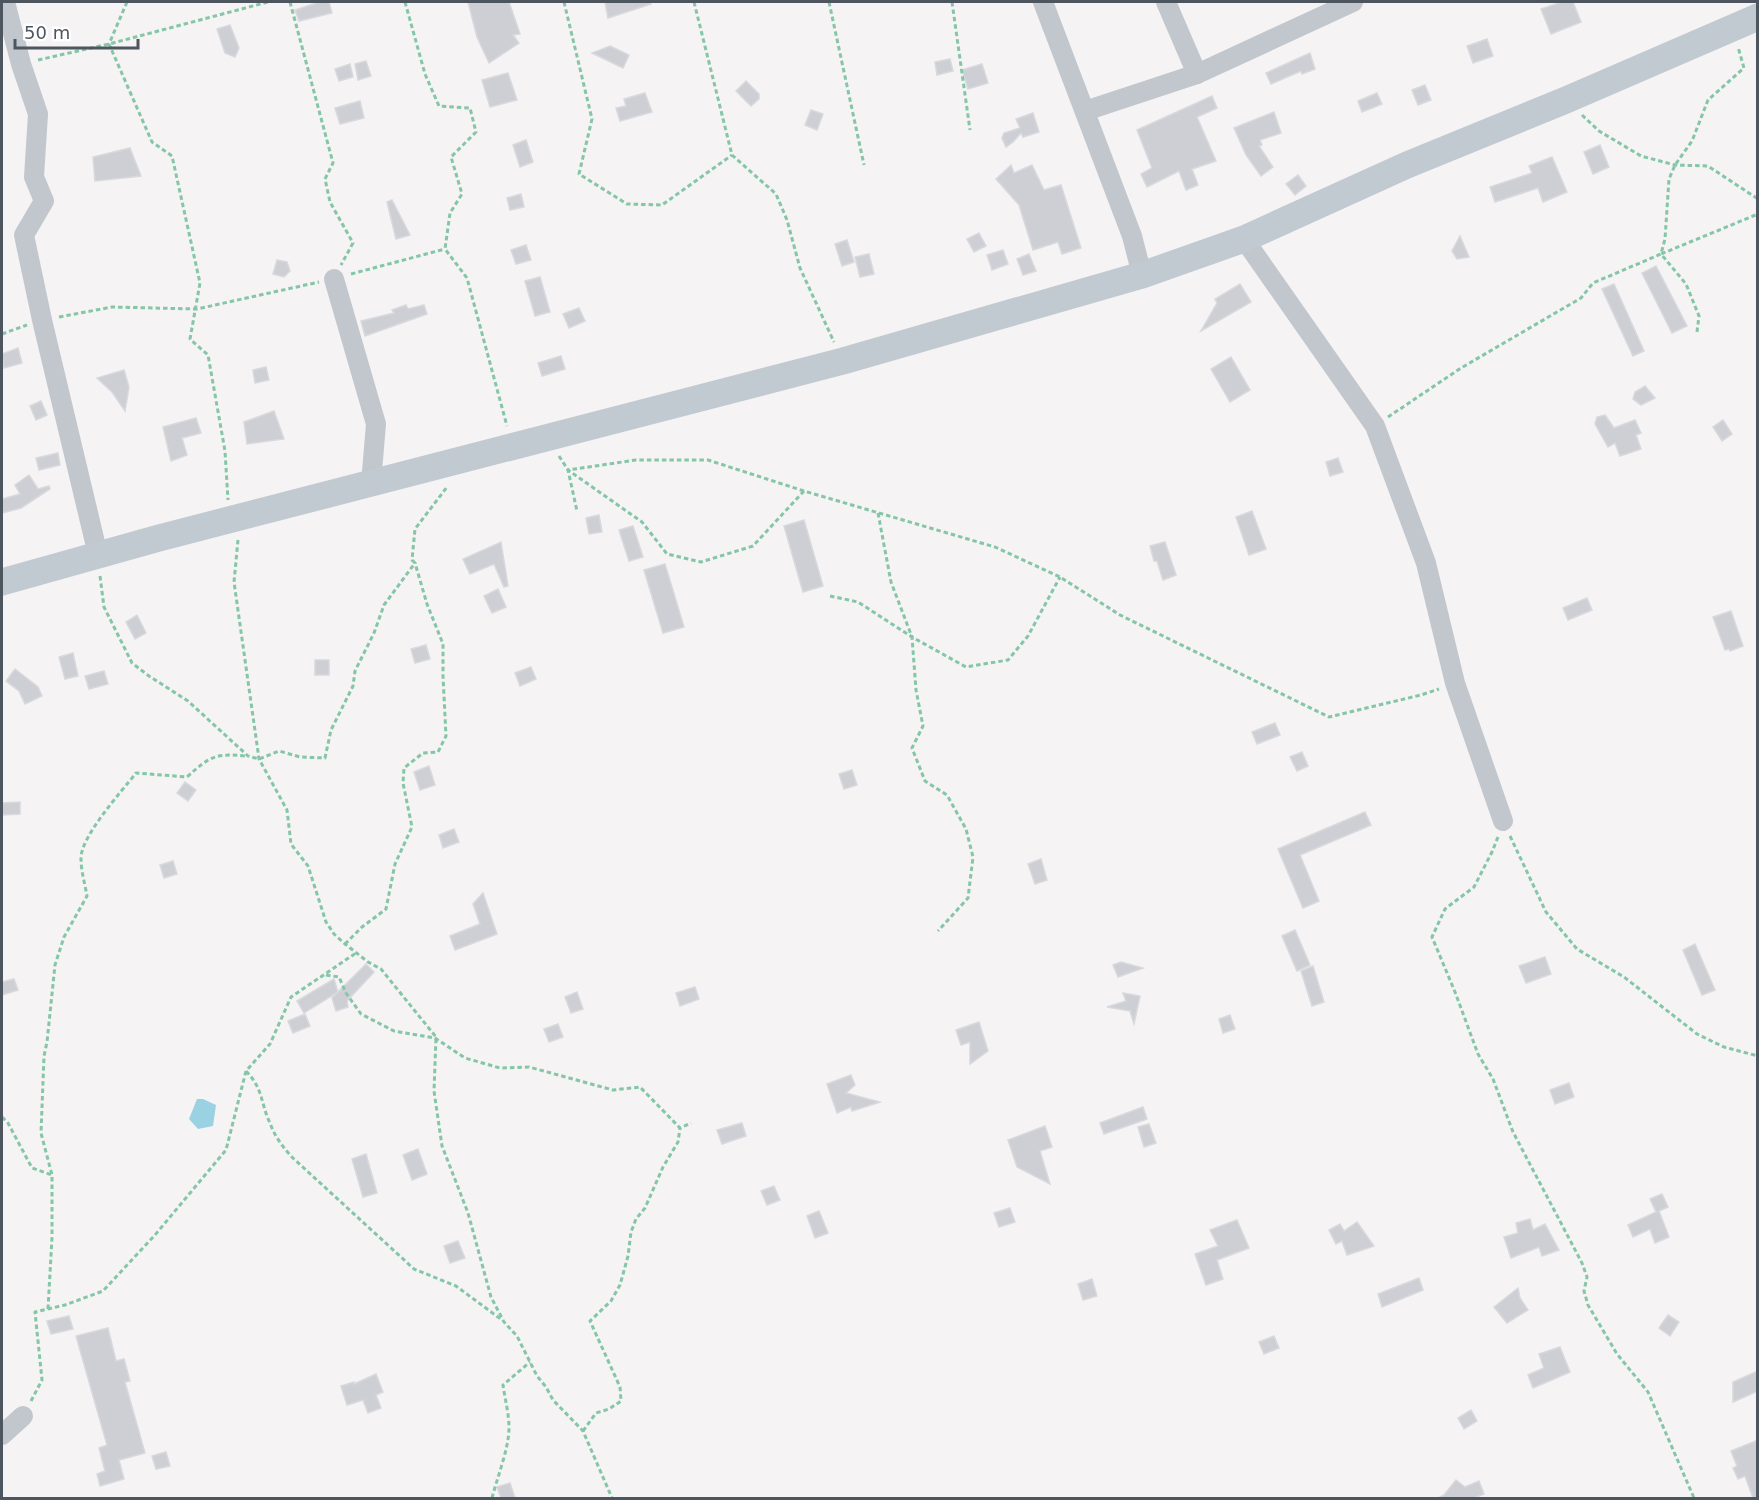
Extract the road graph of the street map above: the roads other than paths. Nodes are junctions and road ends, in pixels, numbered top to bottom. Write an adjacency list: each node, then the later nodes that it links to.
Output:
1 (5, 2): 12 (street)
2 (1043, 2): 7 (street)
3 (1166, 2): 6 (street)
4 (1353, 2): 6 (street)
5 (1758, 17): 8 (street)
6 (1197, 74): 7 (street)
7 (1085, 111): 9 (street)
8 (1244, 238): 9 (street); 14 (street)
9 (1142, 275): 11 (street)
10 (334, 279): 11 (street)
11 (372, 483): 12 (street)
12 (98, 555): 13 (street)
13 (2, 582)
14 (1503, 821)
15 (23, 1416): 16 (street)
16 (2, 1435)

